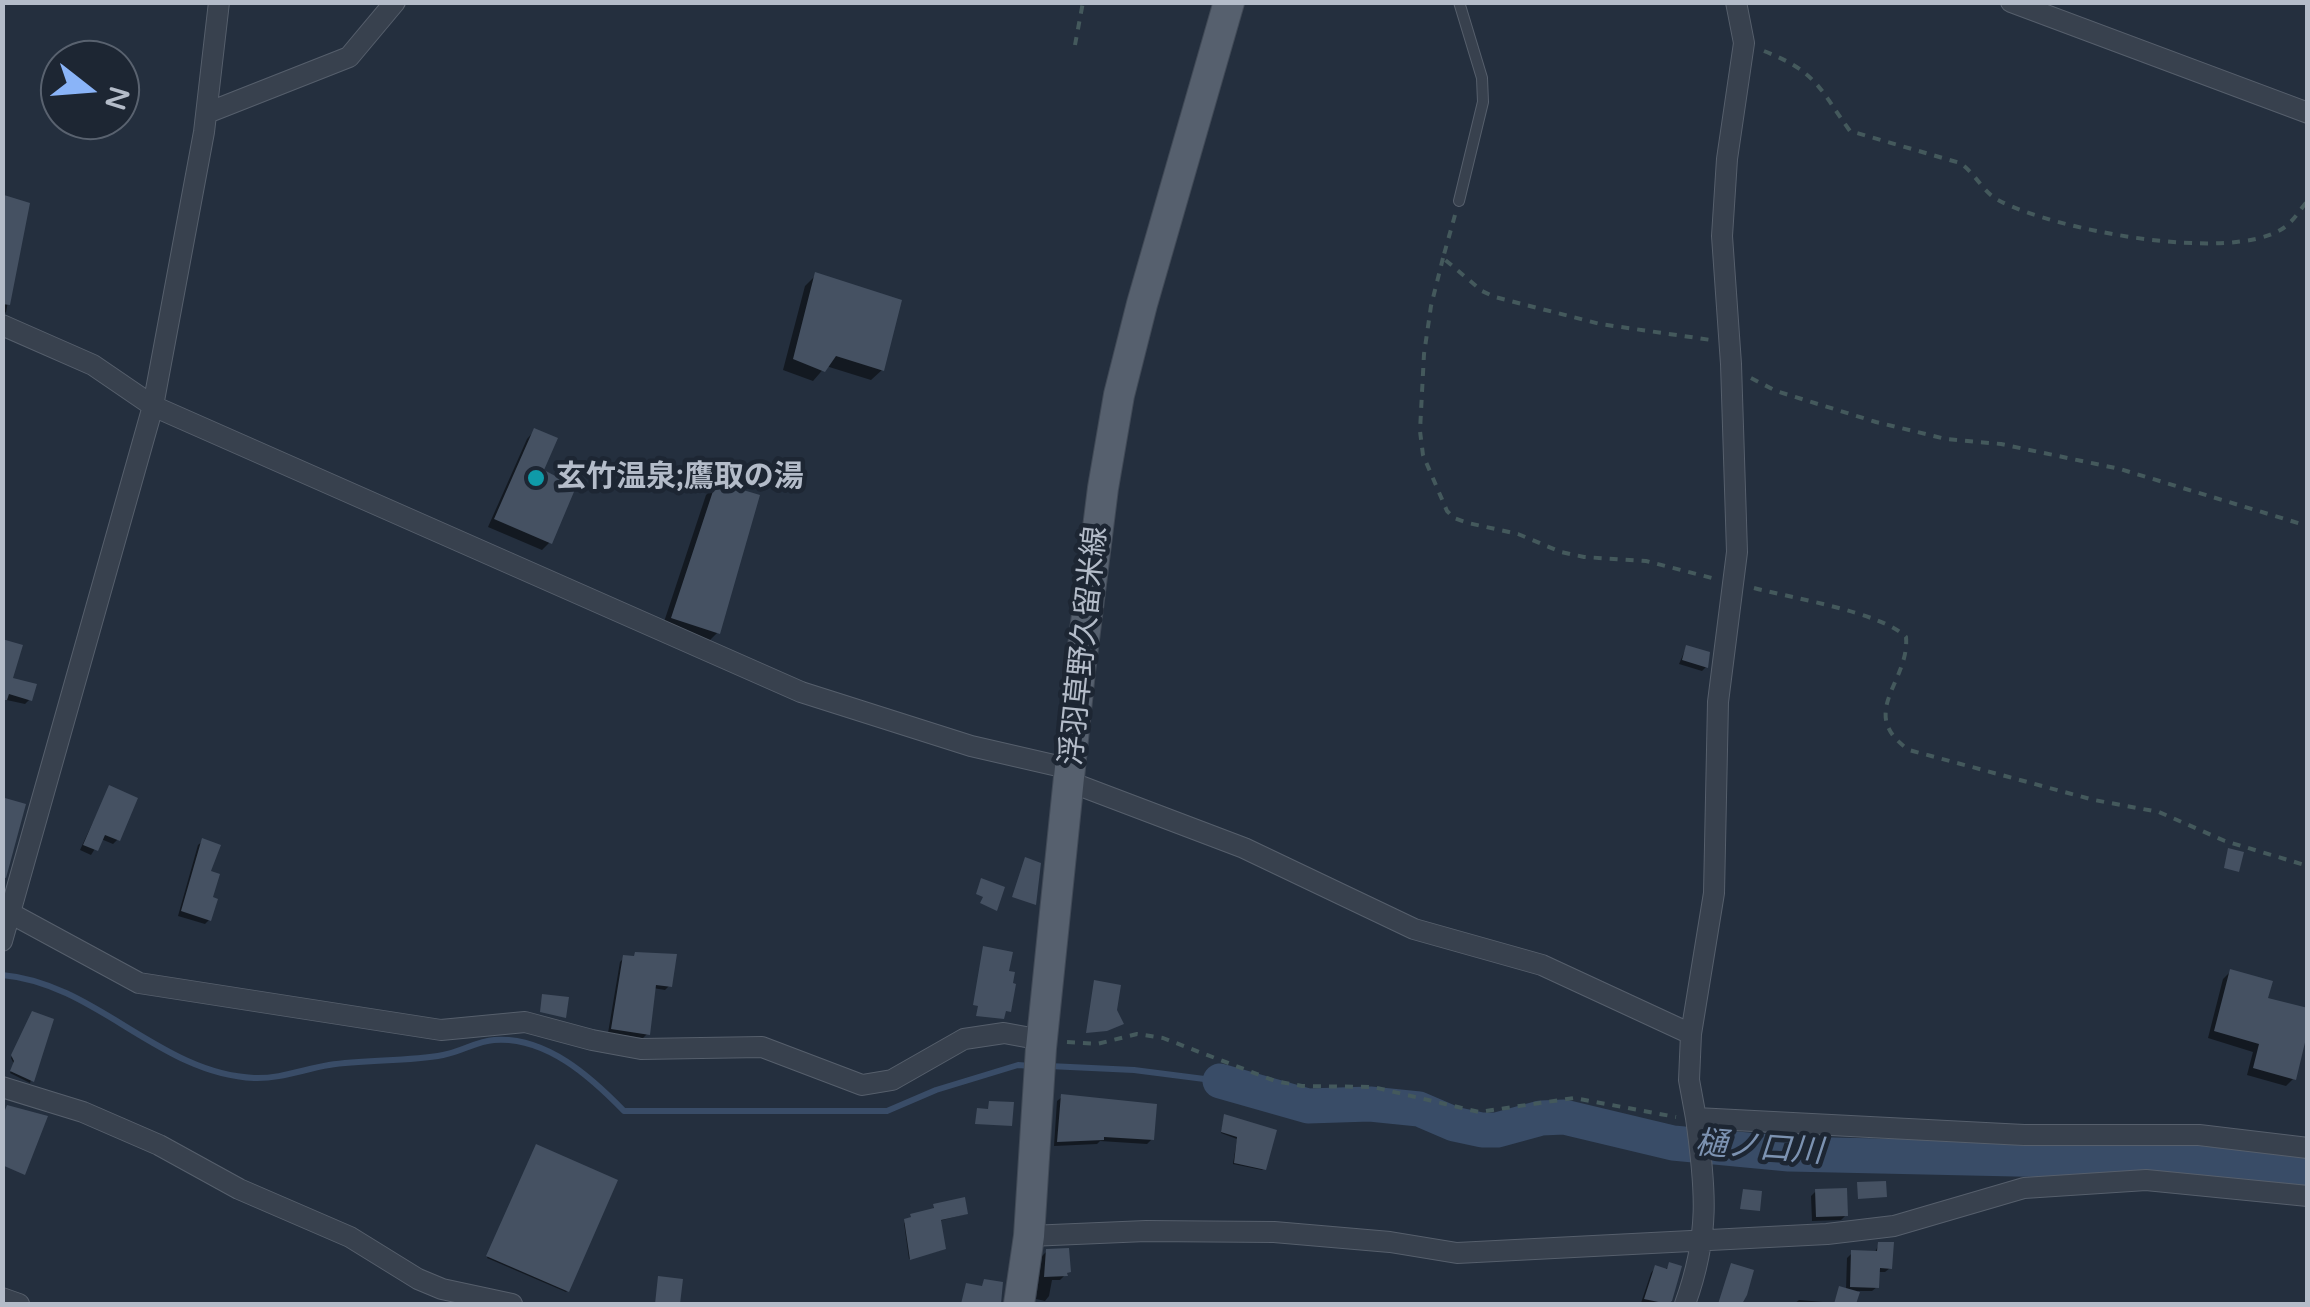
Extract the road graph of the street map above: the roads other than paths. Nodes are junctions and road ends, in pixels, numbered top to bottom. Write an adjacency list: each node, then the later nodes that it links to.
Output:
1 (219, 2): 7 (street)
2 (395, 2): 7 (street)
3 (1229, 2): 12 (main road, 浮羽草野久留米線)
4 (1460, 2): 9 (lane)
5 (1736, 2): 15 (street)
6 (2012, 2): 8 (street)
7 (207, 113): 11 (street)
8 (2308, 113)
9 (1458, 201)
10 (2, 325): 11 (street)
11 (153, 406): 12 (street); 13 (street)
12 (1070, 776): 15 (street); 16 (main road, 浮羽草野久留米線)
13 (10, 913): 14 (street); 16 (street)
14 (2, 941)
15 (1690, 1034): 18 (street)
16 (1042, 1044): 21 (main road, 浮羽草野久留米線)
17 (2, 1087): 25 (street)
18 (1696, 1123): 19 (street); 22 (street)
19 (2308, 1148)
20 (2308, 1196): 22 (street)
21 (1029, 1236): 22 (street); 26 (main road, 浮羽草野久留米線)
22 (1704, 1238): 27 (street)
23 (2, 1298): 24 (street)
24 (19, 1304)
25 (512, 1304)
26 (1019, 1304)
27 (1685, 1304)

